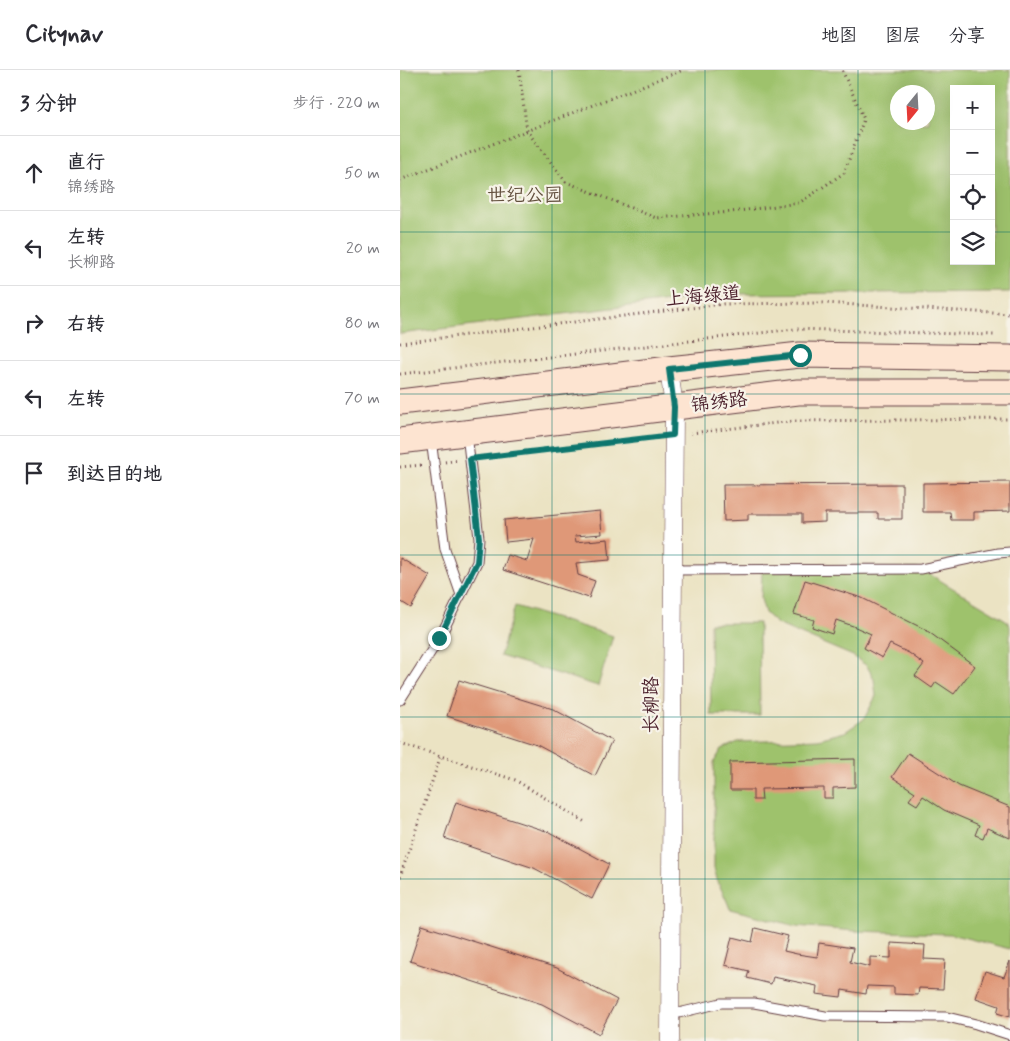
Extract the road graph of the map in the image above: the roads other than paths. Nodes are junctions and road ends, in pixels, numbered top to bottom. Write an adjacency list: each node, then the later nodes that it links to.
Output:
1 (1010, 358): 2 (main road, 锦绣路)
2 (669, 369): 4 (main road, 锦绣路); 5 (street, 长柳路)
3 (1010, 392): 5 (main road, 锦绣路)
4 (400, 402)
5 (674, 407): 6 (main road, 锦绣路); 10 (street, 长柳路)
6 (467, 432): 7 (main road, 锦绣路); 11 (lane)
7 (431, 437): 8 (main road, 锦绣路); 11 (lane)
8 (400, 441)
9 (1010, 552): 10 (lane)
10 (672, 570): 13 (street, 长柳路)
11 (461, 594): 12 (lane)
12 (400, 700)
13 (670, 1015): 14 (lane); 15 (street, 长柳路)
14 (1010, 1035)
15 (670, 1041)

